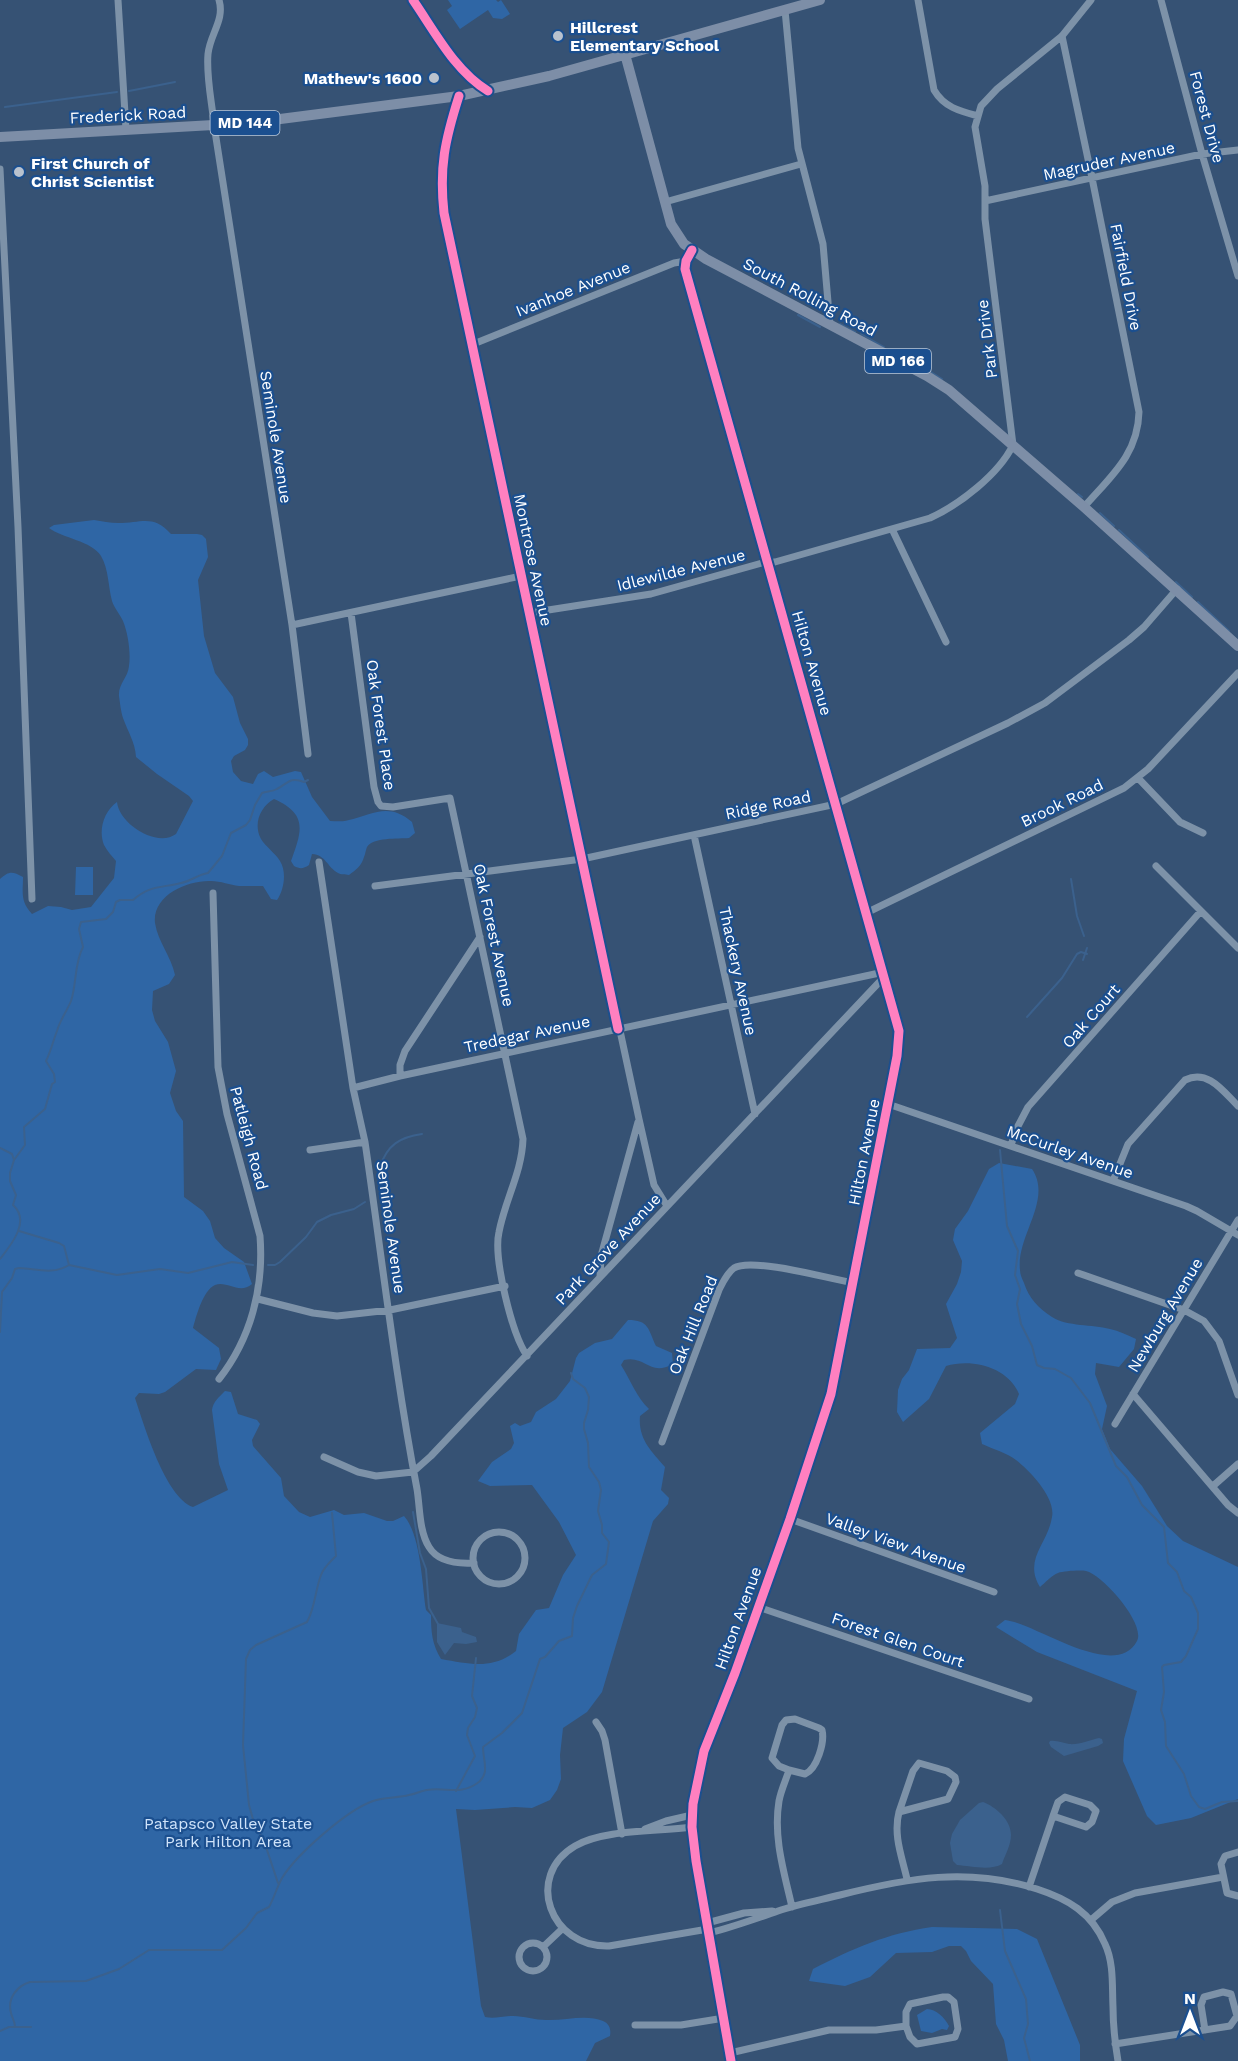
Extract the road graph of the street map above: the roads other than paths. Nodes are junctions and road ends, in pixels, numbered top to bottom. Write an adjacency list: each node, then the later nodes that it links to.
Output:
1 (118, 0): 13 (street)
2 (219, 0): 12 (street, Seminole Avenue)
3 (820, 0): 7 (main road, Frederick Road / MD 144)
4 (918, 0): 11 (street)
5 (1091, 0): 8 (street)
6 (1161, 0): 16 (street, Forest Drive)
7 (785, 10): 9 (main road, Frederick Road / MD 144); 17 (street)
8 (1062, 36): 11 (street); 19 (street, Fairfield Drive)
9 (625, 54): 10 (main road, Frederick Road / MD 144); 21 (main road, South Rolling Road / MD 166)
10 (459, 96): 12 (main road, Frederick Road / MD 144); 26 (street, Montrose Avenue)
11 (978, 116): 20 (street, Park Drive)
12 (214, 125): 13 (main road, Frederick Road / MD 144); 35 (street, Seminole Avenue)
13 (126, 130): 14 (main road, Frederick Road / MD 144)
14 (0, 136)
15 (1238, 150): 16 (street, Magruder Avenue)
16 (1202, 154): 19 (street, Magruder Avenue); 24 (street, Forest Drive)
17 (801, 164): 21 (street); 25 (street)
18 (0, 169): 51 (street)
19 (1092, 178): 20 (street, Magruder Avenue); 28 (street, Fairfield Drive)
20 (985, 201): 27 (street, Park Drive)
21 (665, 202): 22 (main road, South Rolling Road / MD 166)
22 (692, 250): 23 (street); 25 (main road, South Rolling Road / MD 166)
23 (686, 261): 26 (street, Ivanhoe Avenue); 30 (street, Hilton Avenue)
24 (1238, 276)
25 (830, 325): 27 (main road, South Rolling Road / MD 166)
26 (471, 345): 31 (street, Montrose Avenue)
27 (1013, 445): 28 (main road, South Rolling Road / MD 166); 29 (street)
28 (1084, 507): 32 (main road, South Rolling Road / MD 166)
29 (892, 529): 30 (street); 36 (street)
30 (769, 563): 34 (street, Idlewilde Avenue); 42 (street, Hilton Avenue)
31 (521, 576): 33 (street); 34 (street, Montrose Avenue)
32 (1177, 589): 37 (main road, South Rolling Road / MD 166); 42 (street, Ridge Road)
33 (351, 613): 35 (street); 41 (street, Oak Forest Place)
34 (529, 613): 45 (street, Montrose Avenue)
35 (292, 625): 39 (street, Seminole Avenue)
36 (946, 642)
37 (1238, 646)
38 (1238, 673): 40 (street, Brook Road)
39 (308, 754)
40 (1138, 778): 43 (street); 53 (street, Brook Road)
41 (450, 798): 48 (street, Oak Forest Avenue)
42 (836, 804): 44 (street, Ridge Road); 53 (street, Hilton Avenue)
43 (1203, 833)
44 (694, 835): 45 (street, Ridge Road); 57 (street, Thackery Avenue)
45 (582, 859): 48 (street, Ridge Road); 58 (street, Montrose Avenue)
46 (319, 862): 61 (street, Seminole Avenue)
47 (1156, 866): 52 (street)
48 (467, 874): 49 (street, Ridge Road); 54 (street, Oak Forest Avenue)
49 (375, 886)
50 (213, 893): 77 (street, Patleigh Road)
51 (32, 899)
52 (1202, 911): 55 (street); 67 (street, Oak Court)
53 (867, 914): 56 (street, Hilton Avenue)
54 (480, 937): 59 (street, Oak Forest Avenue); 60 (street)
55 (1238, 948)
56 (884, 974): 57 (street, Tredegar Avenue); 62 (street, Hilton Avenue); 64 (street, Park Grove Avenue)
57 (731, 1005): 58 (street, Tredegar Avenue); 64 (street, Thackery Avenue)
58 (618, 1029): 59 (street, Tredegar Avenue); 65 (street, Montrose Avenue)
59 (506, 1054): 60 (street, Tredegar Avenue); 76 (street, Oak Forest Avenue)
60 (400, 1076): 61 (street, Tredegar Avenue)
61 (353, 1088): 66 (street, Seminole Avenue)
62 (888, 1104): 67 (street, McCurley Avenue); 75 (street, Hilton Avenue)
63 (1238, 1106): 69 (street)
64 (755, 1114): 70 (street, Park Grove Avenue)
65 (639, 1119): 70 (street, Montrose Avenue); 74 (street, Montrose Avenue)
66 (365, 1142): 68 (street); 78 (street, Seminole Avenue)
67 (1011, 1145): 69 (street, McCurley Avenue)
68 (310, 1150)
69 (1113, 1181): 72 (street, McCurley Avenue)
70 (667, 1206): 74 (street, Park Grove Avenue)
71 (1238, 1220): 72 (street, Newburg Avenue)
72 (1235, 1233): 79 (street, Newburg Avenue)
73 (1078, 1273): 79 (street)
74 (600, 1277): 80 (street, Park Grove Avenue)
75 (853, 1283): 85 (street, Oak Hill Road); 91 (street, Hilton Avenue)
76 (505, 1286): 78 (street); 80 (street, Oak Forest Avenue)
77 (258, 1299): 78 (street); 81 (street, Patleigh Road)
78 (390, 1310): 88 (street, Seminole Avenue)
79 (1184, 1310): 82 (street, Newburg Avenue); 83 (street)
80 (527, 1356): 88 (street, Park Grove Avenue)
81 (219, 1379)
82 (1133, 1394): 84 (street, Newburg Avenue); 89 (street)
83 (1238, 1395)
84 (1115, 1425)
85 (662, 1442)
86 (324, 1457): 88 (street)
87 (1238, 1464): 89 (street)
88 (413, 1472): 92 (street, Seminole Avenue)
89 (1213, 1486): 90 (street)
90 (1238, 1514)
91 (790, 1519): 93 (street, Valley View Avenue); 94 (street, Hilton Avenue)
92 (474, 1563): 92 (street)
93 (994, 1592)
94 (758, 1607): 95 (street, Forest Glen Court); 99 (street, Hilton Avenue)
95 (1029, 1699)
96 (596, 1722): 103 (street)
97 (789, 1770): 97 (street); 109 (street)
98 (899, 1812): 98 (street); 106 (street)
99 (692, 1815): 101 (street, Hilton Avenue); 102 (street)
100 (1053, 1816): 100 (street); 107 (street)
101 (692, 1827): 102 (street); 111 (street, Hilton Avenue)
102 (643, 1830): 103 (street)
103 (622, 1834): 112 (street)
104 (1238, 1852): 105 (street)
105 (1223, 1877): 108 (street); 110 (street)
106 (908, 1879): 107 (street); 109 (street)
107 (1029, 1887): 110 (street)
108 (1238, 1896)
109 (792, 1907): 111 (street)
110 (1091, 1920): 118 (street)
111 (708, 1928): 112 (street); 114 (street, Hilton Avenue)
112 (562, 1929): 113 (street)
113 (543, 1947): 113 (street)
114 (724, 2018): 115 (street); 119 (street, Hilton Avenue)
115 (635, 2025)
116 (906, 2026): 116 (street); 119 (street)
117 (1205, 2030): 117 (street); 118 (street)
118 (1115, 2044): 120 (street)
119 (731, 2057)
120 (1118, 2061)

